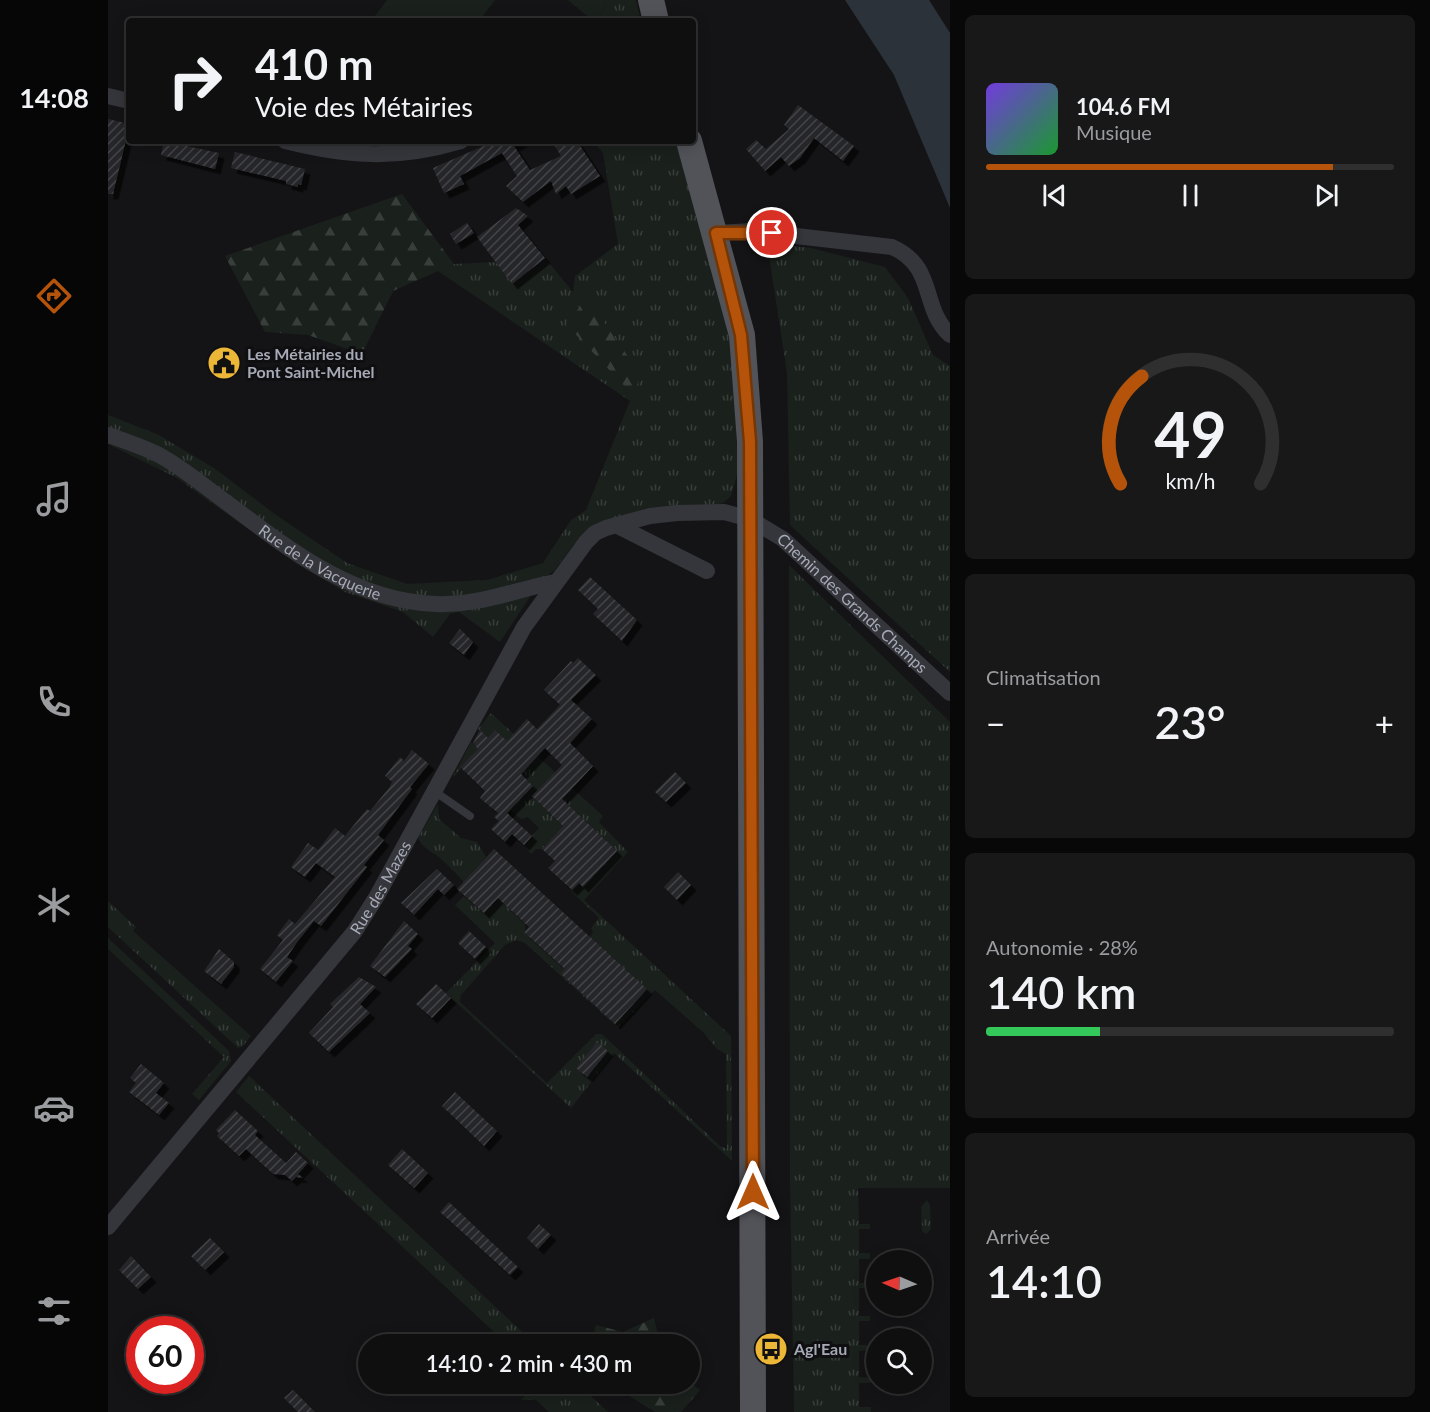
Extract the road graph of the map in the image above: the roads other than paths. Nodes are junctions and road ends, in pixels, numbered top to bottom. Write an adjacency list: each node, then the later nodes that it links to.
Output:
1 (651, 0): 2 (main road)
2 (655, 18)
3 (108, 96): 4 (street)
4 (126, 100)
5 (296, 144): 6 (street)
6 (451, 144)
7 (690, 144): 8 (main road)
8 (716, 233): 9 (street); 11 (main road)
9 (950, 335)
10 (108, 435): 14 (street, Rue de la Vacquerie)
11 (750, 519): 12 (street, Rue des Mazes); 15 (street, Chemin des Grands Champs); 19 (main road)
12 (616, 525): 13 (street); 14 (street, Rue des Mazes)
13 (707, 571)
14 (555, 582): 16 (street, Rue des Mazes)
15 (950, 693)
16 (434, 790): 17 (lane); 18 (street, Rue des Mazes)
17 (470, 816)
18 (108, 1227)
19 (753, 1412)

